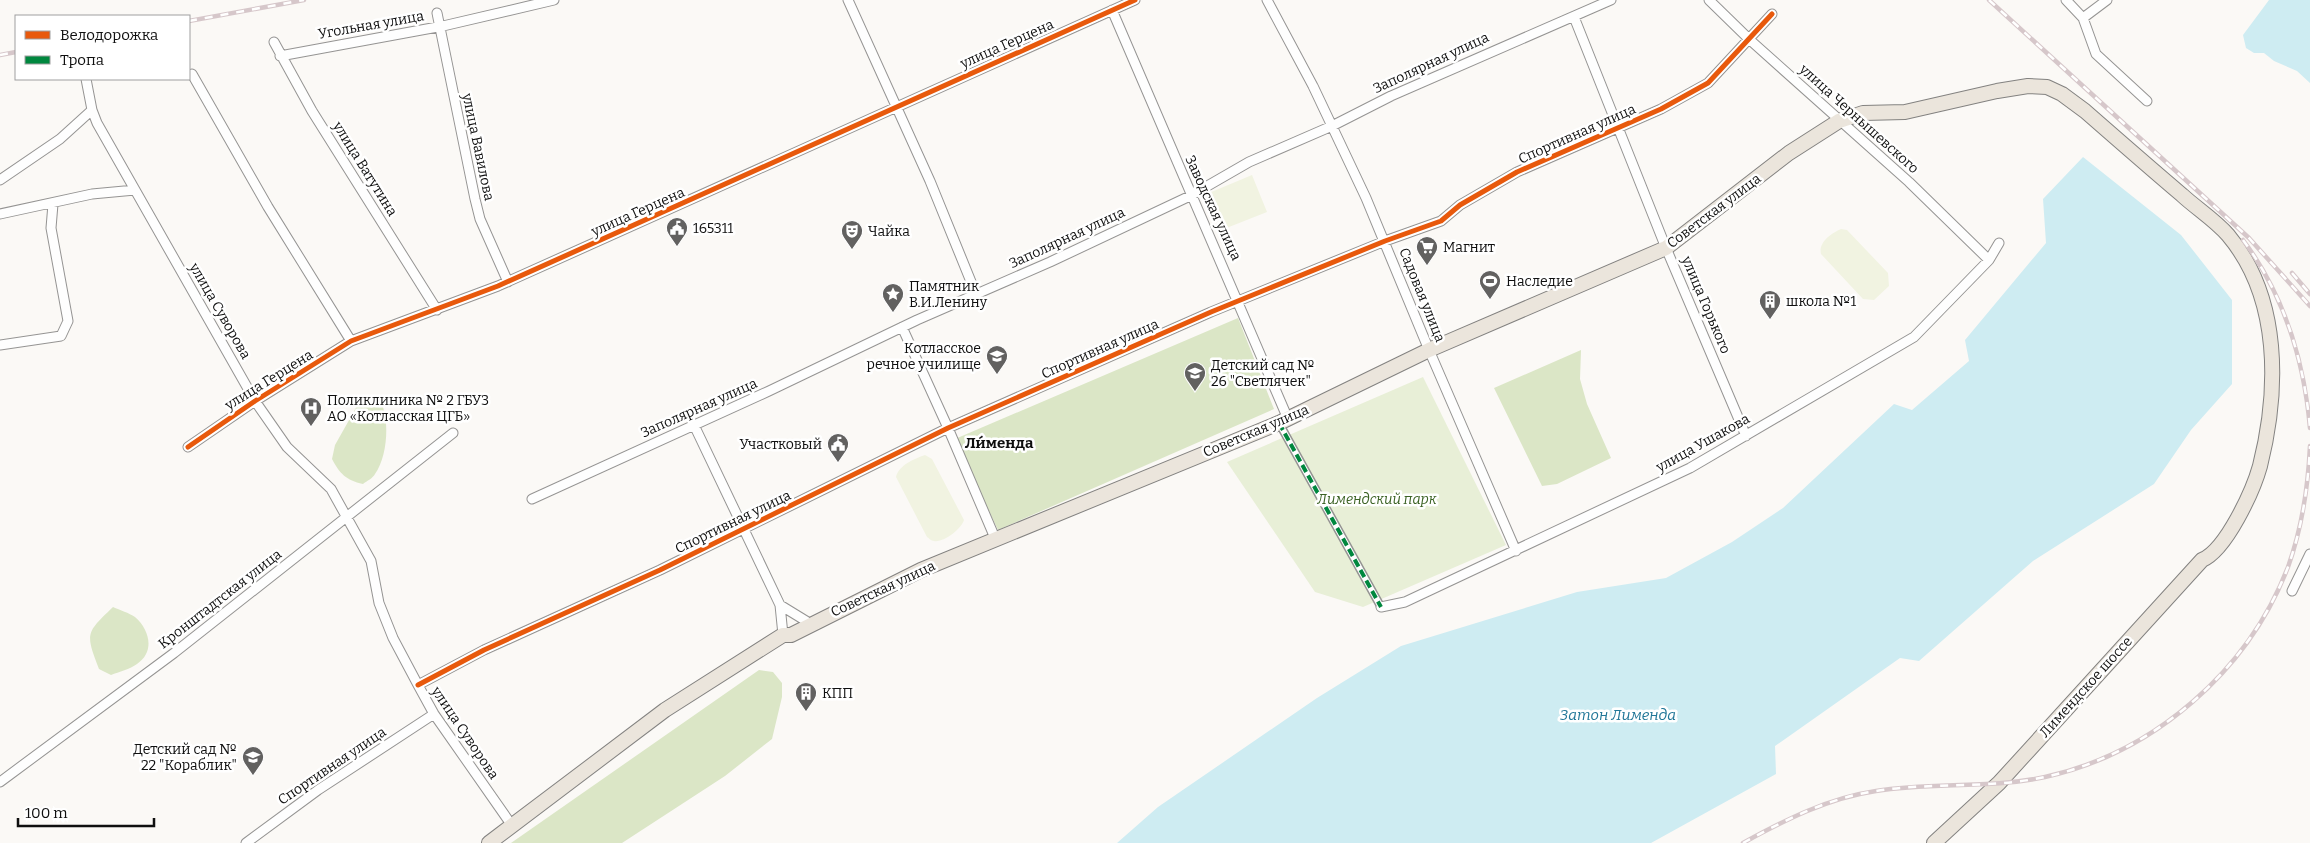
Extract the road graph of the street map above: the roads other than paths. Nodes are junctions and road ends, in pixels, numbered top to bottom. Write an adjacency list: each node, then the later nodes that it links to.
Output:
1 (554, 0): 14 (street, Угольная улица)
2 (848, 0): 22 (street)
3 (1135, 0): 9 (street, улица Герцена)
4 (1267, 0): 25 (street, Садовая улица)
5 (1611, 0): 12 (street, Заполярная улица)
6 (1708, 0): 15 (street, улица Чернышевского)
7 (2066, 0): 13 (street)
8 (2107, 0): 13 (street)
9 (1112, 10): 22 (street, улица Герцена); 29 (street, Заводская улица)
10 (437, 13): 14 (street, улица Вавилова)
11 (1772, 14): 15 (street, Спортивная улица)
12 (1574, 17): 25 (street, Заполярная улица); 26 (street, улица Горького)
13 (2083, 18): 21 (street)
14 (439, 27): 17 (street, Угольная улица); 36 (street, улица Вавилова)
15 (1750, 40): 24 (street, улица Чернышевского); 26 (street, Спортивная улица)
16 (274, 42): 17 (street, улица Ватутина)
17 (280, 56): 39 (street, улица Ватутина)
18 (192, 74): 41 (street)
19 (86, 80): 23 (street, улица Суворова)
20 (2047, 87): 24 (main road, Советская улица); 68 (main road, Лимендское шоссе)
21 (2147, 101)
22 (895, 107): 36 (street, улица Герцена); 37 (street)
23 (92, 110): 27 (street); 28 (street, улица Суворова)
24 (1839, 121): 34 (main road, Советская улица); 35 (street, улица Чернышевского)
25 (1332, 126): 29 (street, Заполярная улица); 32 (street, Садовая улица)
26 (1618, 128): 32 (street, Спортивная улица); 34 (street, улица Горького)
27 (0, 180)
28 (135, 190): 30 (street); 44 (street, улица Суворова)
29 (1190, 196): 37 (street, Заполярная улица); 38 (street, Заводская улица)
30 (53, 204): 31 (street); 42 (street)
31 (0, 214)
32 (1385, 241): 38 (street, Спортивная улица); 43 (street, Садовая улица)
33 (1999, 243): 35 (street, улица Ушакова)
34 (1666, 248): 43 (main road, Советская улица); 49 (street, улица Горького)
35 (1989, 260): 49 (street, улица Ушакова)
36 (508, 282): 39 (street, улица Герцена)
37 (976, 294): 40 (street, Заполярная улица)
38 (1239, 302): 45 (street, Заводская улица); 47 (street, Спортивная улица)
39 (437, 310): 41 (street, улица Герцена)
40 (902, 327): 46 (street, Заполярная улица); 47 (street)
41 (351, 342): 44 (street, улица Герцена)
42 (0, 345)
43 (1429, 350): 45 (main road, Советская улица); 55 (street, Садовая улица)
44 (256, 401): 50 (street, улица Герцена); 52 (street, улица Суворова)
45 (1283, 420): 54 (main road, Советская улица); 59 (street, Заводская улица)
46 (694, 425): 51 (street, Заполярная улица); 53 (street)
47 (948, 428): 53 (street, Спортивная улица); 54 (street)
48 (453, 433): 52 (street, Кронштадтская улица)
49 (1746, 436): 55 (street, улица Ушакова)
50 (188, 447)
51 (532, 499)
52 (346, 516): 62 (street, улица Суворова); 64 (street, Кронштадтская улица)
53 (742, 530): 58 (street); 62 (street, Спортивная улица)
54 (995, 538): 60 (main road, Советская улица)
55 (1516, 551): 59 (street, улица Ушакова)
56 (2310, 554): 57 (street)
57 (2292, 591)
58 (780, 605): 60 (street); 61 (street)
59 (1381, 607)
60 (811, 624): 61 (main road, Советская улица)
61 (783, 635): 65 (main road, Советская улица)
62 (418, 685): 63 (street, улица Суворова)
63 (434, 714): 65 (street, улица Суворова); 66 (street, Спортивная улица)
64 (0, 782)
65 (513, 827): 67 (main road, Советская улица)
66 (246, 843)
67 (489, 843)
68 (1934, 843)

